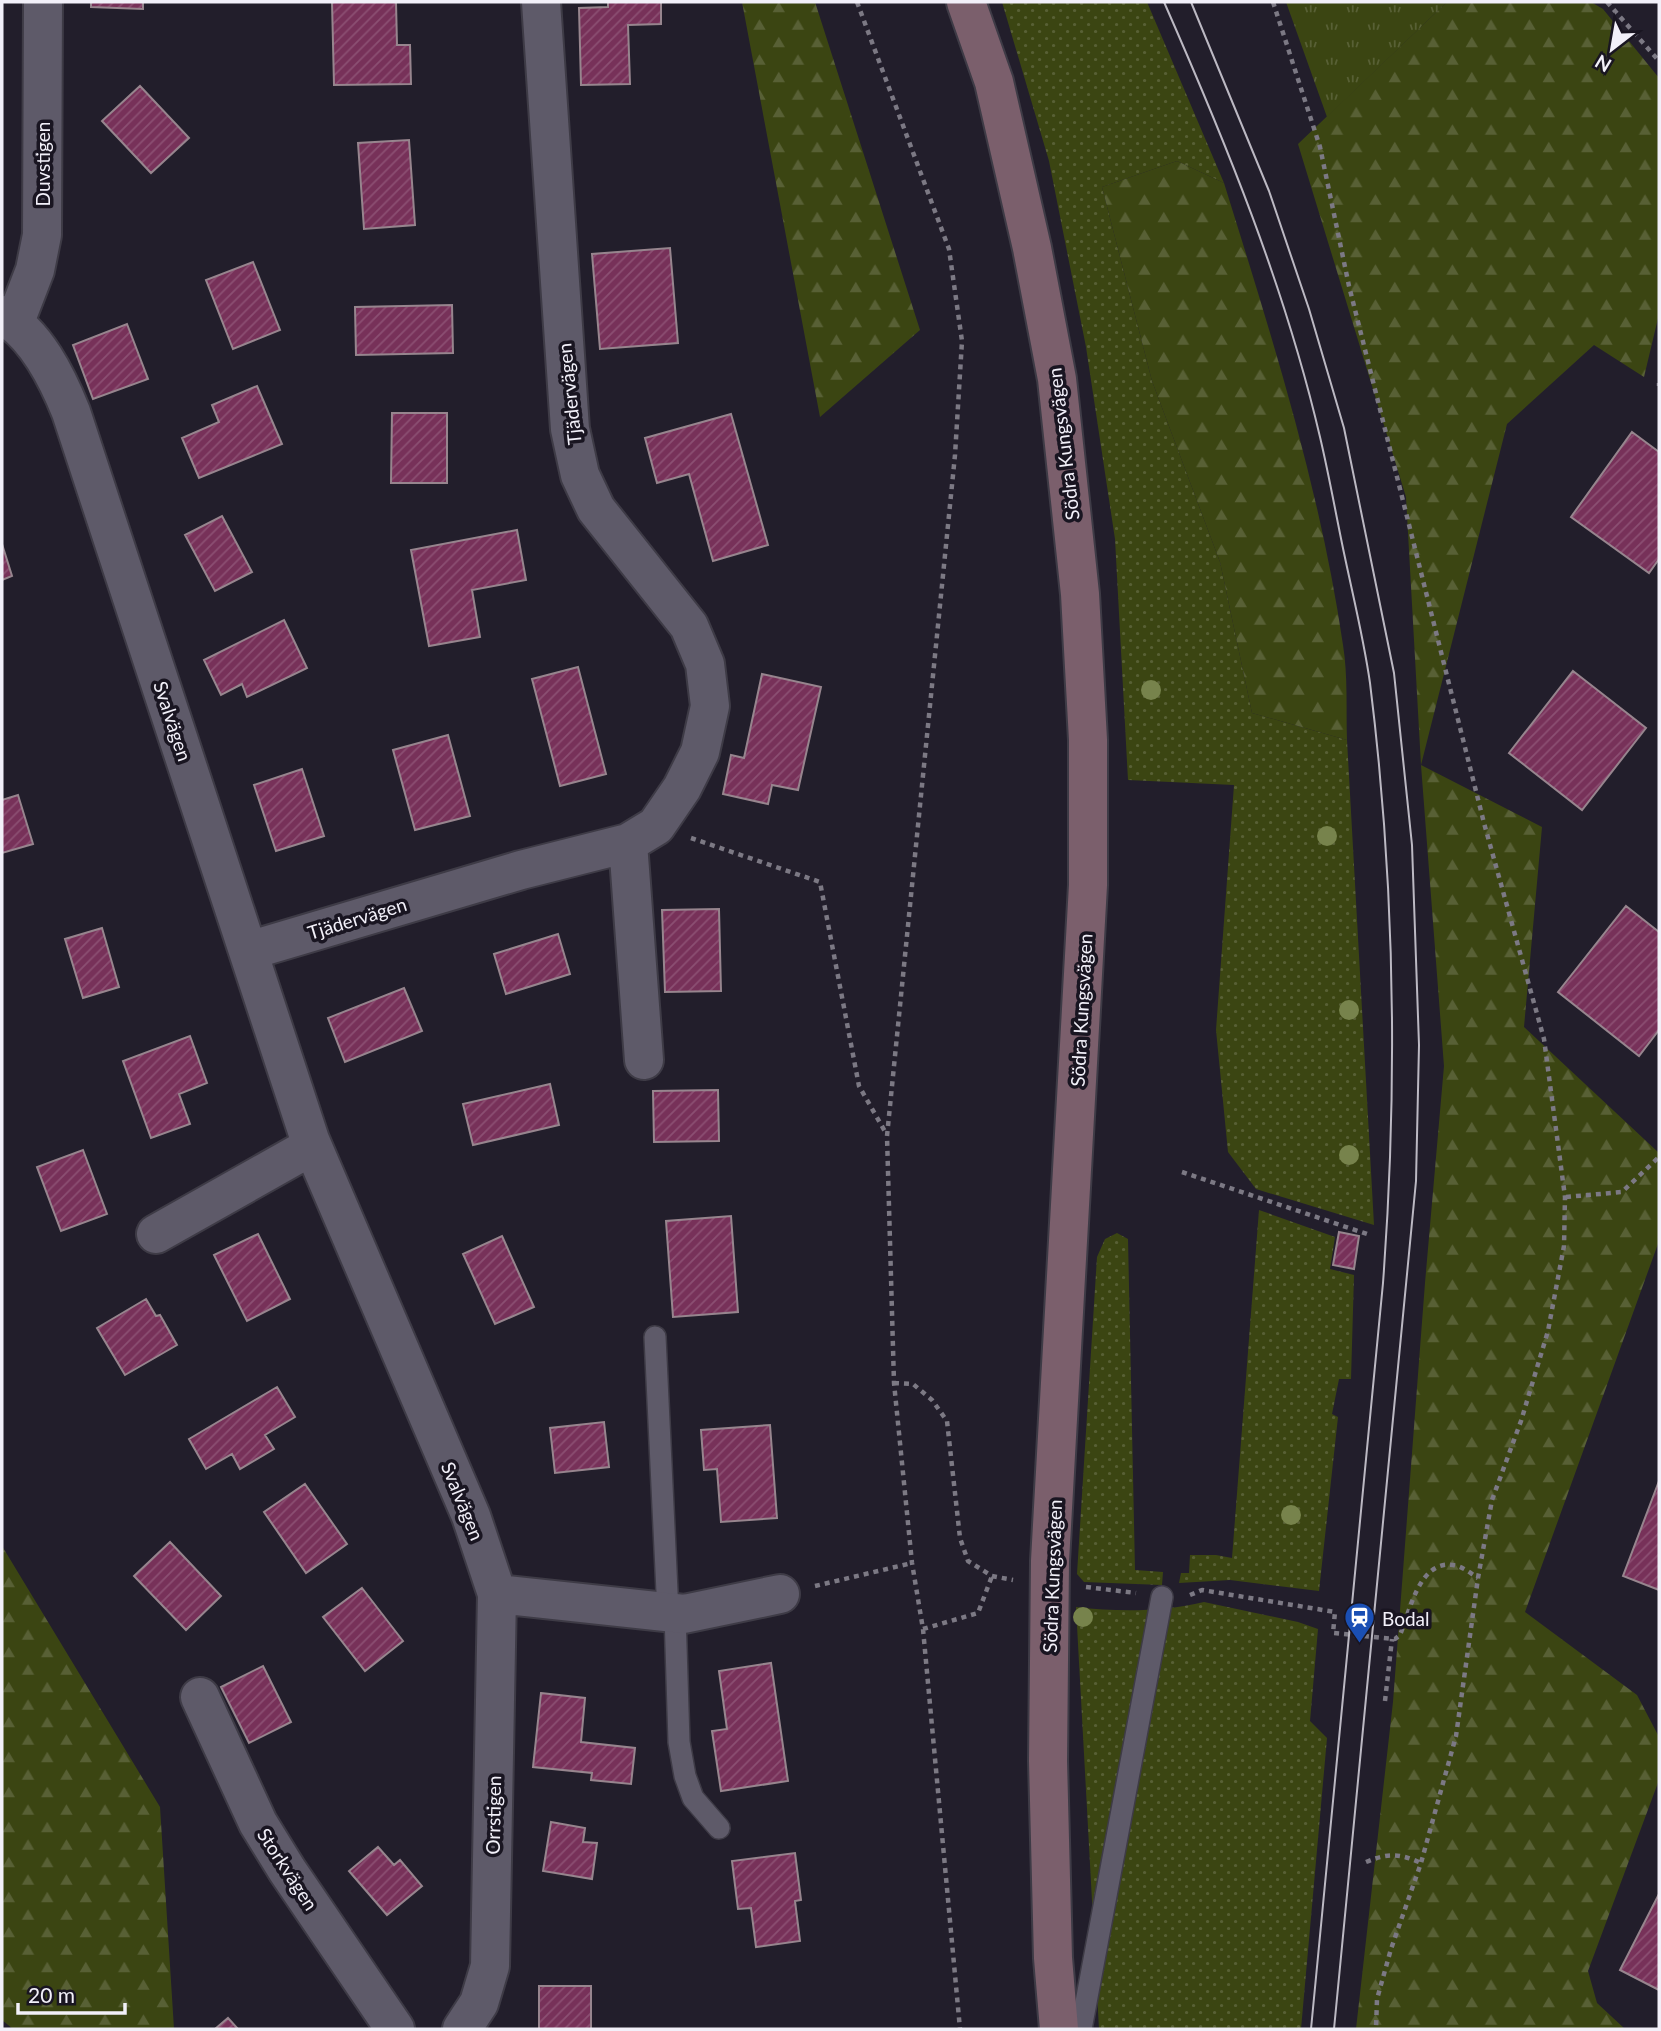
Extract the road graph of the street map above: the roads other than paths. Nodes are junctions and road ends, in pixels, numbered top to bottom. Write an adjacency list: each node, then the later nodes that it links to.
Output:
1 (43, 2): 4 (street, Duvstigen)
2 (541, 2): 5 (street, Tjädervägen)
3 (966, 2): 19 (main road, Södra Kungsvägen)
4 (8, 318): 6 (street, Svalvägen)
5 (642, 834): 6 (street, Tjädervägen); 7 (street)
6 (248, 951): 8 (street, Svalvägen)
7 (644, 1060)
8 (312, 1146): 9 (street); 11 (street, Svalvägen)
9 (156, 1234)
10 (655, 1337): 14 (lane)
11 (497, 1594): 14 (street); 18 (street, Orrstigen)
12 (780, 1594): 14 (street)
13 (1162, 1597): 20 (lane)
14 (671, 1613): 16 (lane)
15 (200, 1697): 17 (street, Storkvägen)
16 (719, 1828)
17 (395, 2029)
18 (462, 2029)
19 (1059, 2029)
20 (1081, 2029)

